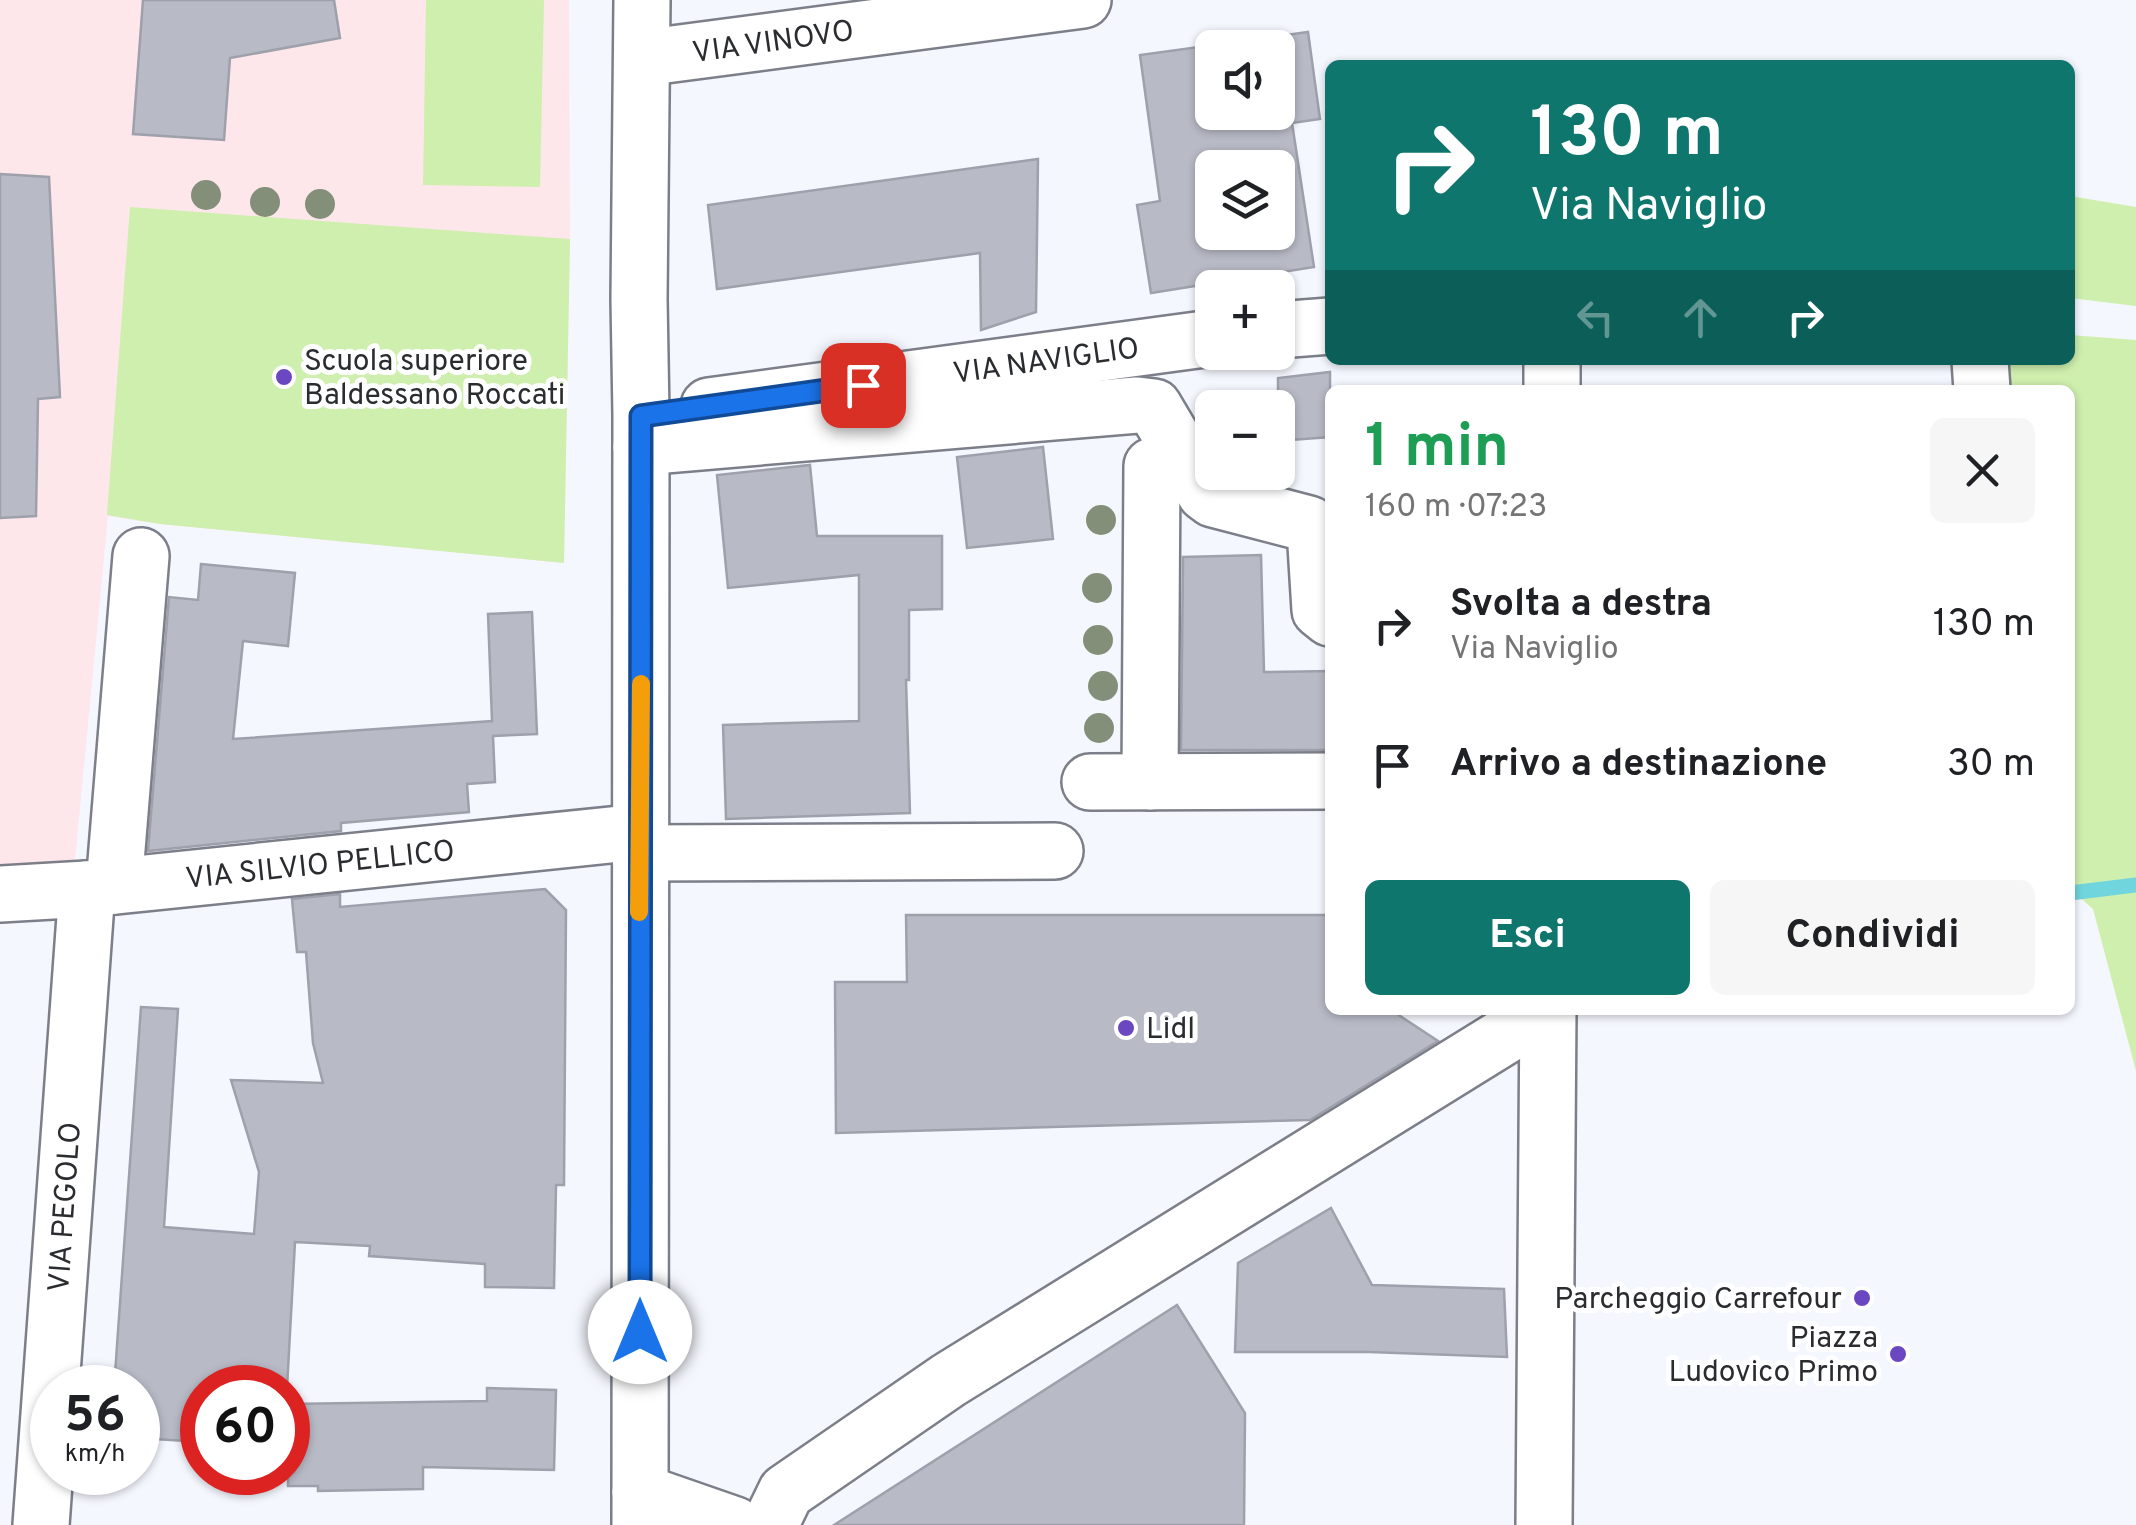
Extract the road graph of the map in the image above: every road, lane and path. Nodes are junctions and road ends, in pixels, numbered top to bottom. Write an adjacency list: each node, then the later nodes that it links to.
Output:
1 (642, 0): 3 (street)
2 (1082, 0): 3 (street, VIA VINOVO)
3 (642, 58): 9 (street)
4 (1325, 326): 5 (street)
5 (1295, 329)
6 (1195, 340): 9 (street, VIA NAVIGLIO)
7 (1195, 354): 8 (street)
8 (1154, 407): 9 (street); 12 (street)
9 (641, 431): 16 (street)
10 (1152, 466): 15 (street)
11 (141, 556): 18 (street, VIA PEGOLO)
12 (1325, 614)
13 (1325, 781): 15 (street)
14 (1090, 782): 15 (street)
15 (1150, 782)
16 (639, 843): 17 (street, VIA SILVIO PELLICO); 18 (street, VIA SILVIO PELLICO); 22 (street)
17 (1055, 850)
18 (100, 888): 19 (street, VIA SILVIO PELLICO); 23 (street, VIA PEGOLO)
19 (0, 894)
20 (1540, 1015): 25 (street)
21 (1548, 1015): 26 (street)
22 (640, 1508): 24 (street)
23 (41, 1525)
24 (735, 1525)
25 (770, 1525)
26 (1544, 1525)

